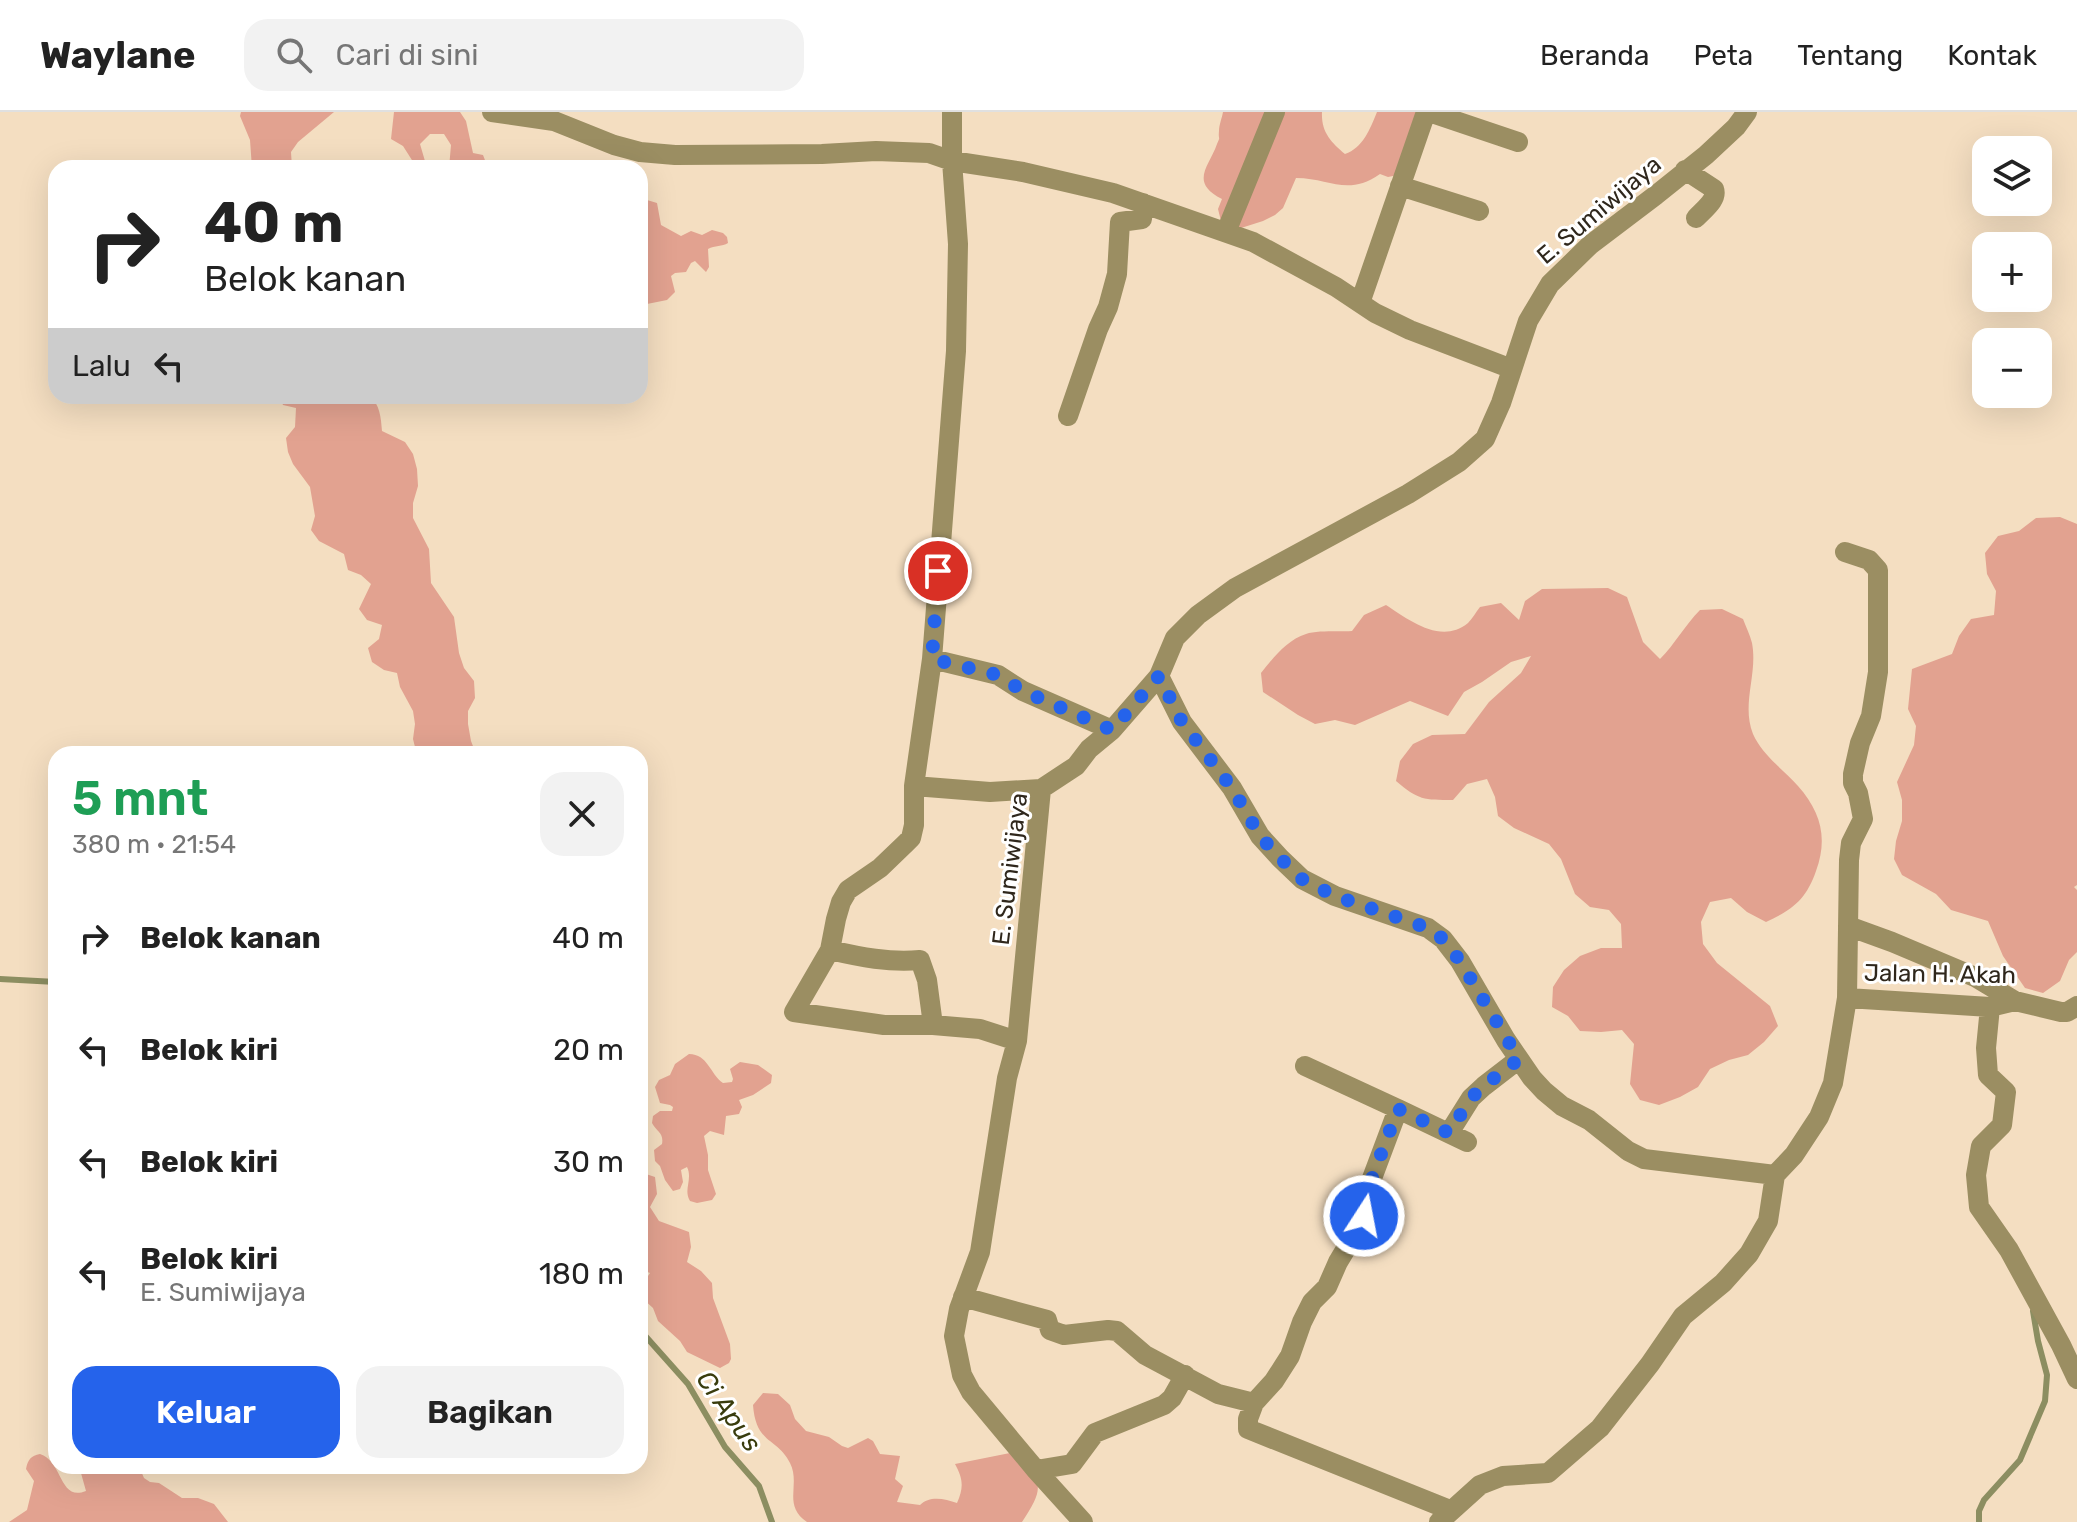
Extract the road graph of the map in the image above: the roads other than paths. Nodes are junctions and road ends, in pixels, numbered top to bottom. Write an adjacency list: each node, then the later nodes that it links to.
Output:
1 (492, 112): 7 (street)
2 (952, 112): 7 (street)
3 (1275, 112): 13 (street)
4 (1428, 112): 6 (street); 9 (street)
5 (1747, 112): 8 (street, E. Sumiwijaya)
6 (1518, 142)
7 (952, 161): 10 (street); 18 (street)
8 (1685, 170): 12 (street); 15 (street, E. Sumiwijaya)
9 (1400, 186): 11 (street); 14 (street)
10 (1143, 203): 13 (street); 16 (street)
11 (1479, 211)
12 (1696, 218)
13 (1226, 232): 14 (street)
14 (1360, 303): 15 (street)
15 (1512, 369): 19 (street, E. Sumiwijaya)
16 (1068, 416)
17 (1845, 552): 23 (street)
18 (932, 659): 20 (street); 21 (street)
19 (1159, 676): 20 (street, E. Sumiwijaya); 31 (street)
20 (1112, 730): 22 (street, E. Sumiwijaya)
21 (914, 786): 22 (street); 24 (street)
22 (1041, 789): 30 (street, E. Sumiwijaya)
23 (1848, 926): 25 (street); 26 (street)
24 (830, 950): 29 (street); 29 (street)
25 (1847, 998): 28 (street, Jalan H. Akah); 34 (street)
26 (2015, 1001): 27 (street, Jalan H. Akah); 28 (street, Jalan H. Akah)
27 (2077, 1006)
28 (1990, 1007): 37 (street)
29 (933, 1025): 30 (street)
30 (1017, 1041): 35 (street, E. Sumiwijaya)
31 (1519, 1059): 33 (street); 34 (street)
32 (1305, 1066): 33 (street)
33 (1398, 1109): 38 (street)
34 (1775, 1175): 40 (street)
35 (963, 1297): 36 (street); 39 (street, E. Sumiwijaya)
36 (1185, 1375): 38 (street); 39 (street)
37 (2077, 1379)
38 (1254, 1403): 40 (street)
39 (1036, 1470): 41 (street, E. Sumiwijaya)
40 (1444, 1516)
41 (1083, 1522)

